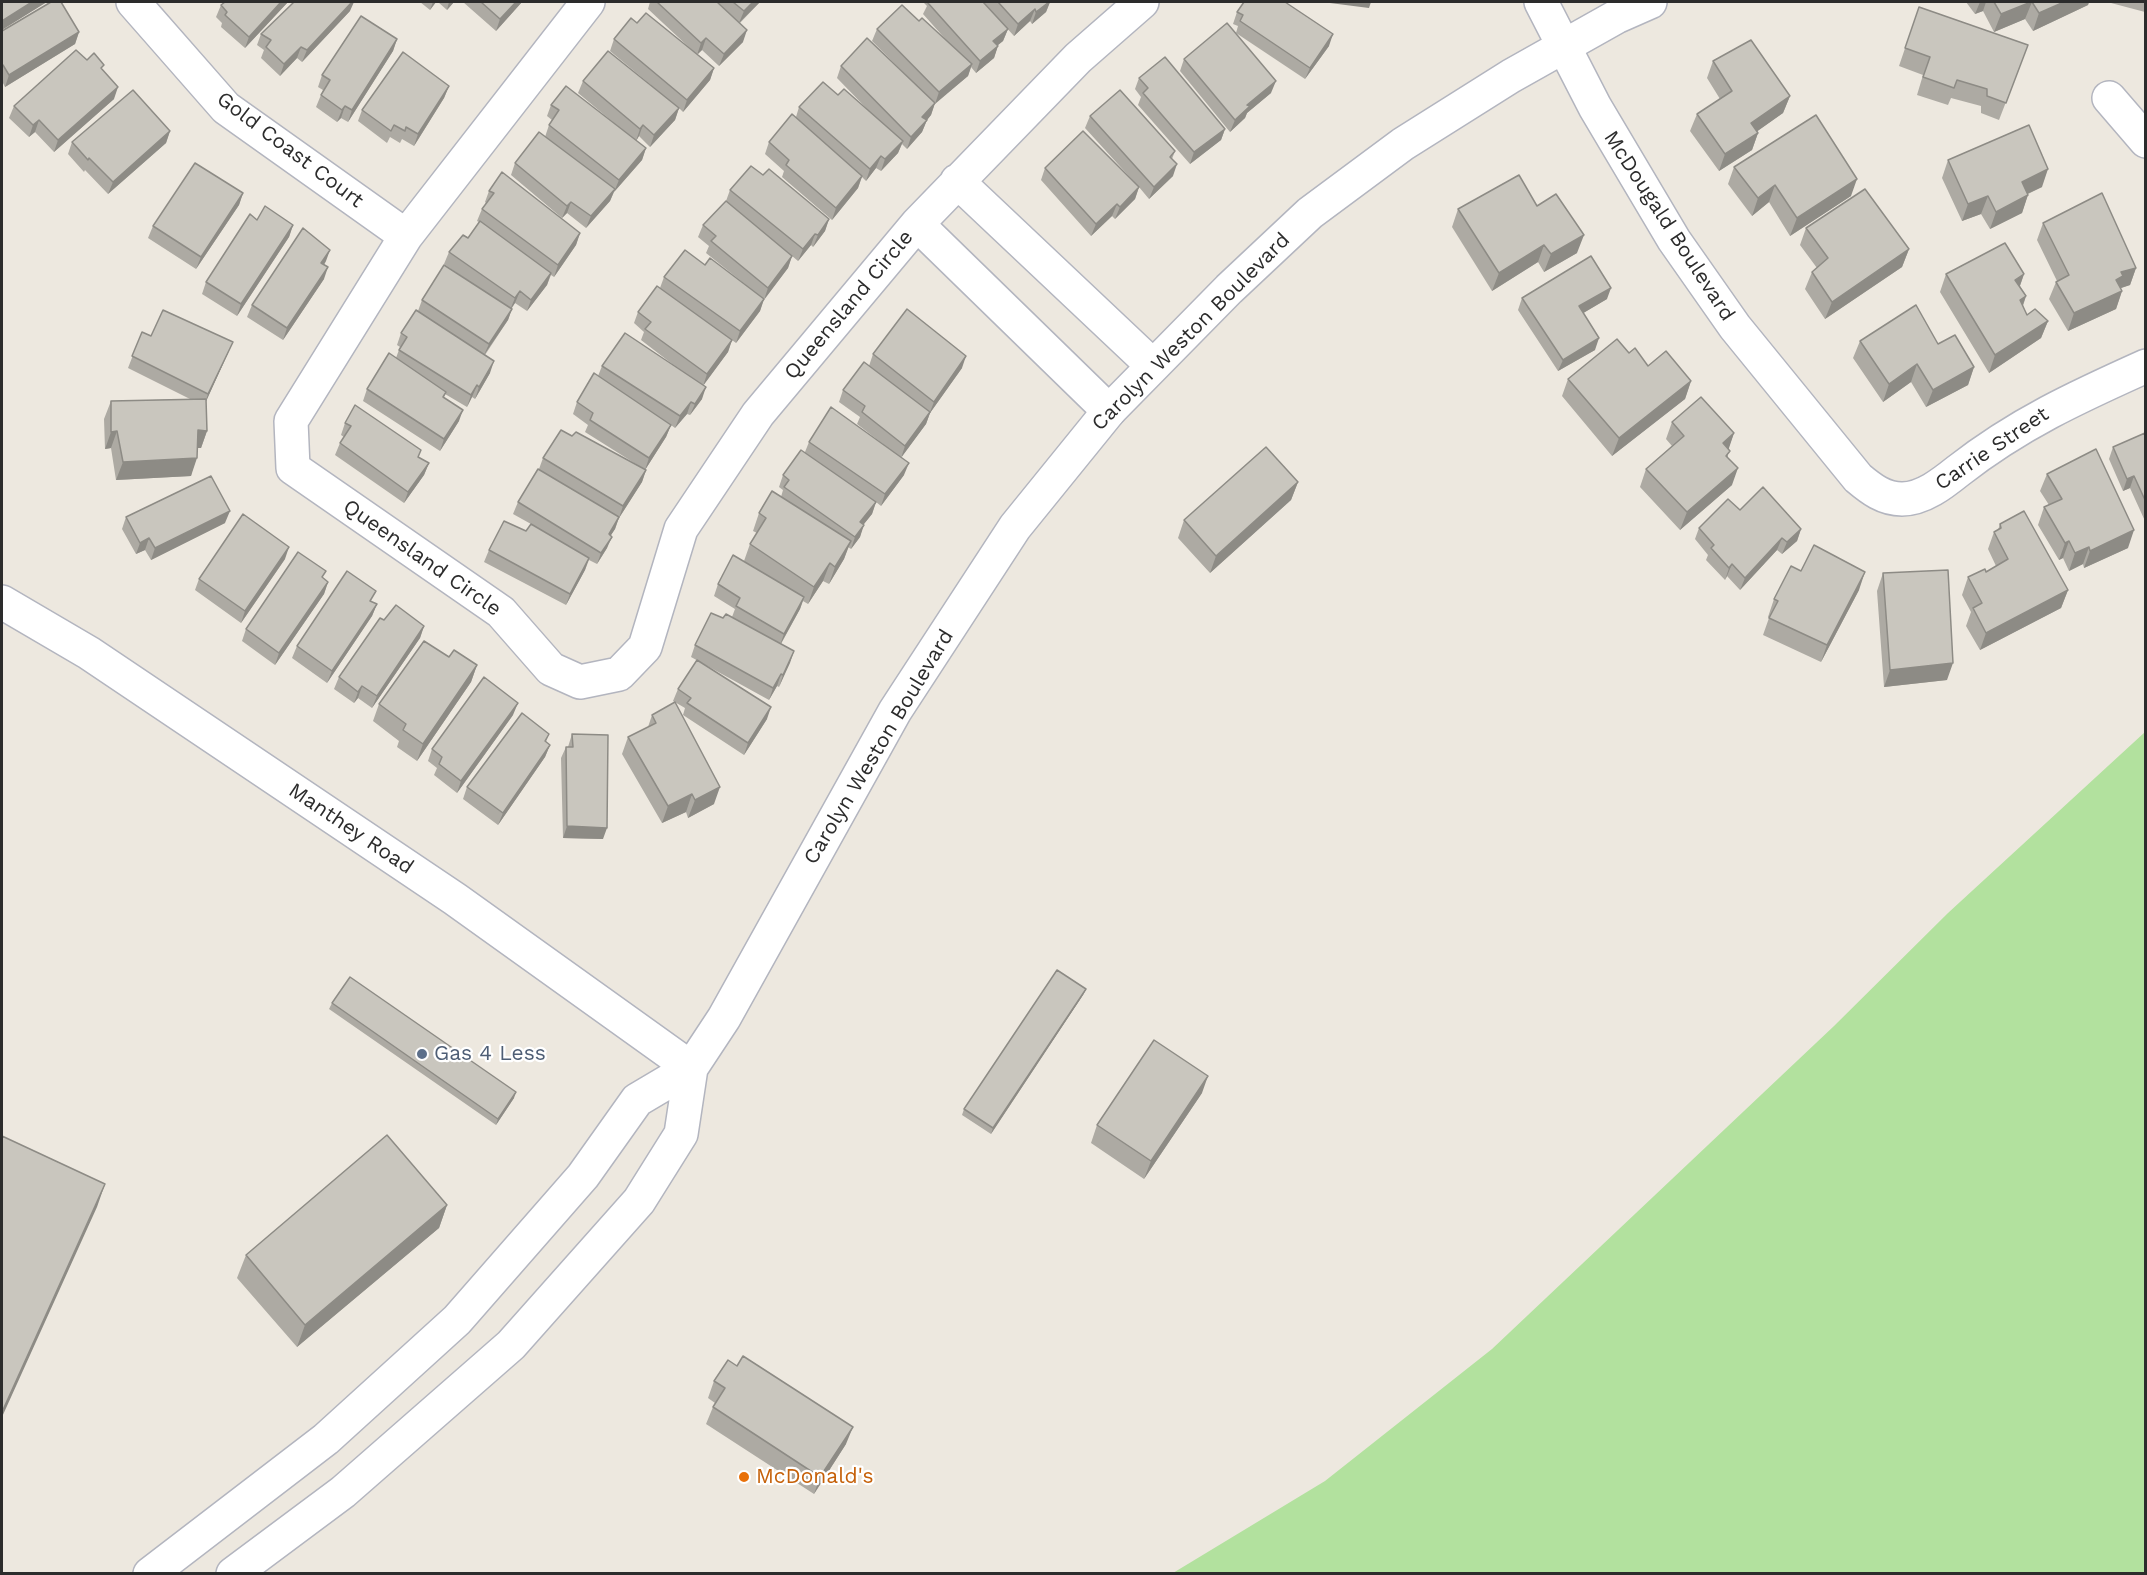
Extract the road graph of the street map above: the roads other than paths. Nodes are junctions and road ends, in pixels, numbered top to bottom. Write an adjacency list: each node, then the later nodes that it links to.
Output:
1 (133, 2): 11 (street, Gold Coast Court)
2 (588, 2): 11 (street, Queensland Circle)
3 (1142, 2): 9 (street, Queensland Circle)
4 (1541, 2): 6 (street, McDougald Boulevard)
5 (1650, 2): 6 (street, Carolyn Weston Boulevard)
6 (1564, 45): 12 (street, Carolyn Weston Boulevard); 15 (street, McDougald Boulevard)
7 (2109, 98): 8 (street)
8 (2145, 141)
9 (957, 181): 10 (street, Queensland Circle); 12 (street)
10 (917, 224): 11 (street, Queensland Circle); 14 (street, Queensland Circle)
11 (406, 236)
12 (1152, 364): 14 (street, Carolyn Weston Boulevard)
13 (2145, 366): 15 (street, Carrie Street)
14 (1109, 411): 17 (street, Carolyn Weston Boulevard)
15 (1903, 499)
16 (2, 602): 17 (street, Manthey Road)
17 (691, 1068): 18 (street, Carolyn Weston Boulevard); 19 (street, Carolyn Weston Boulevard)
18 (150, 1574)
19 (233, 1574)

